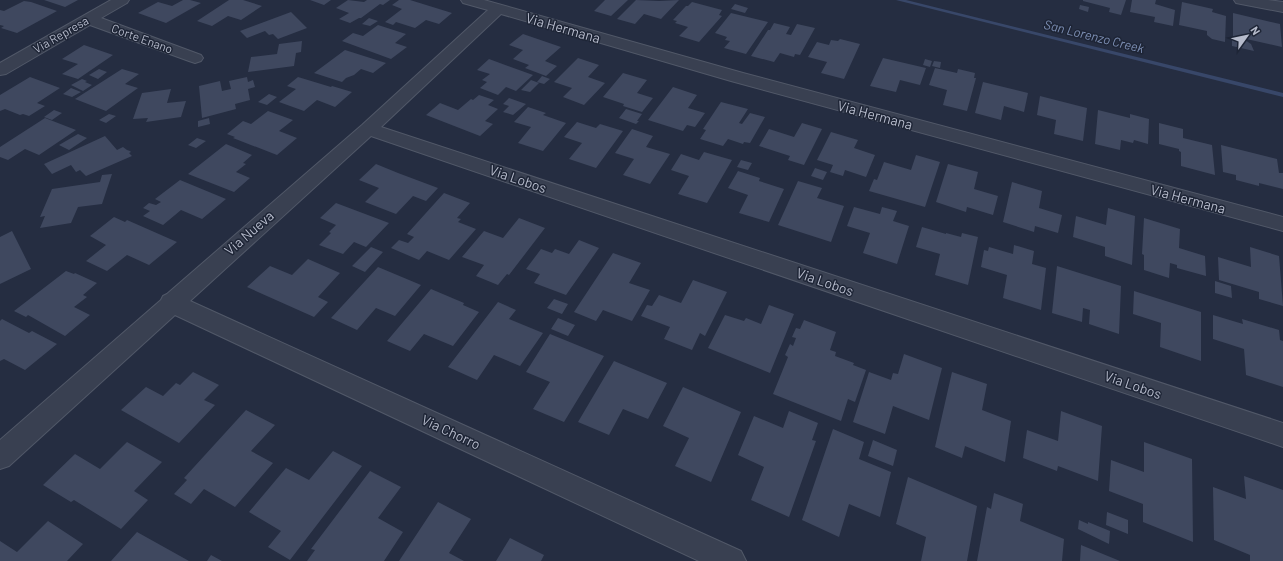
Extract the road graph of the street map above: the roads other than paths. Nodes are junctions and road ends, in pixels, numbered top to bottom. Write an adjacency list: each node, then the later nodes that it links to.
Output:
1 (122, 0): 6 (street, Via Represa)
2 (468, 0): 5 (street, Via Hermana)
3 (1241, 0): 4 (street)
4 (1283, 7)
5 (498, 9): 9 (street, Via Nueva); 10 (street, Via Hermana)
6 (89, 19): 7 (street, Corte Enano); 8 (street, Via Represa)
7 (195, 58)
8 (0, 70)
9 (368, 129): 11 (street, Via Nueva); 12 (street, Via Lobos)
10 (1283, 224)
11 (171, 302): 13 (street, Via Nueva); 14 (street, Via Chorro)
12 (1283, 435)
13 (0, 456)
14 (731, 561)

